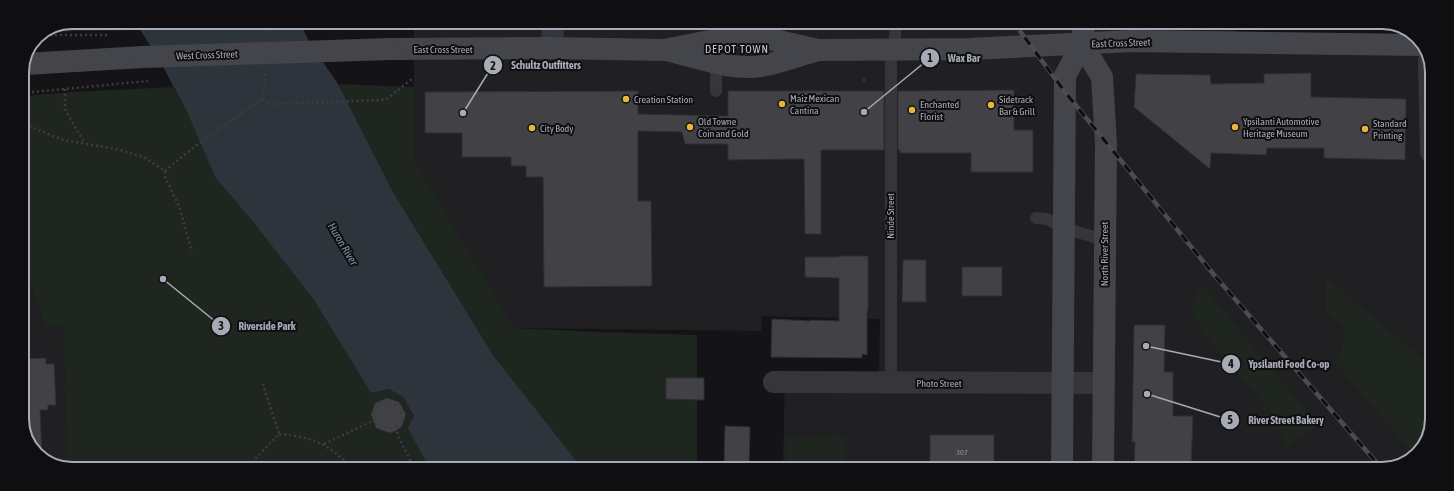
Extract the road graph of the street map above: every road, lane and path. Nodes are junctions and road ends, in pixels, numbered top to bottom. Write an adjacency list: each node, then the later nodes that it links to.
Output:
1 (269, 29): 7 (path)
2 (553, 29): 10 (street)
3 (895, 29): 14 (lane, Ninde Street)
4 (1083, 34): 9 (street, East Cross Street); 14 (street, East Cross Street); 30 (street); 31 (street, North River Street)
5 (50, 35): 6 (path)
6 (110, 35)
7 (268, 38)
8 (716, 40): 12 (street, East Cross Street); 13 (street, East Cross Street); 15 (lane)
9 (1415, 45)
10 (552, 48): 11 (street, East Cross Street); 12 (street, East Cross Street)
11 (390, 49): 16 (street, West Cross Street, bridge)
12 (664, 50): 15 (street, East Cross Street)
13 (818, 50): 14 (street, East Cross Street); 15 (street, East Cross Street)
14 (893, 50): 34 (lane, Ninde Street)
15 (716, 62): 23 (lane)
16 (30, 64)
17 (266, 68): 25 (path)
18 (412, 78): 25 (path)
19 (864, 78): 21 (path)
20 (148, 81): 22 (path)
21 (864, 82)
22 (65, 89): 24 (path); 27 (path)
23 (716, 91)
24 (29, 92)
25 (263, 99): 28 (path)
26 (29, 125): 27 (path)
27 (86, 144): 28 (path)
28 (164, 171): 32 (path)
29 (1036, 218): 30 (lane)
30 (1064, 228): 31 (lane); 35 (street)
31 (1104, 240): 36 (street, North River Street)
32 (192, 252)
33 (774, 382): 34 (street, Photo Street)
34 (891, 382): 35 (street, Photo Street)
35 (1062, 383): 36 (street, Photo Street); 45 (street)
36 (1103, 383): 46 (street, North River Street)
37 (263, 384): 40 (path)
38 (374, 421): 39 (path); 39 (path); 41 (path)
39 (396, 427): 44 (path)
40 (279, 434): 41 (path); 42 (path)
41 (324, 444): 43 (path)
42 (253, 462)
43 (346, 462)
44 (411, 462)
45 (1062, 462)
46 (1103, 462)

